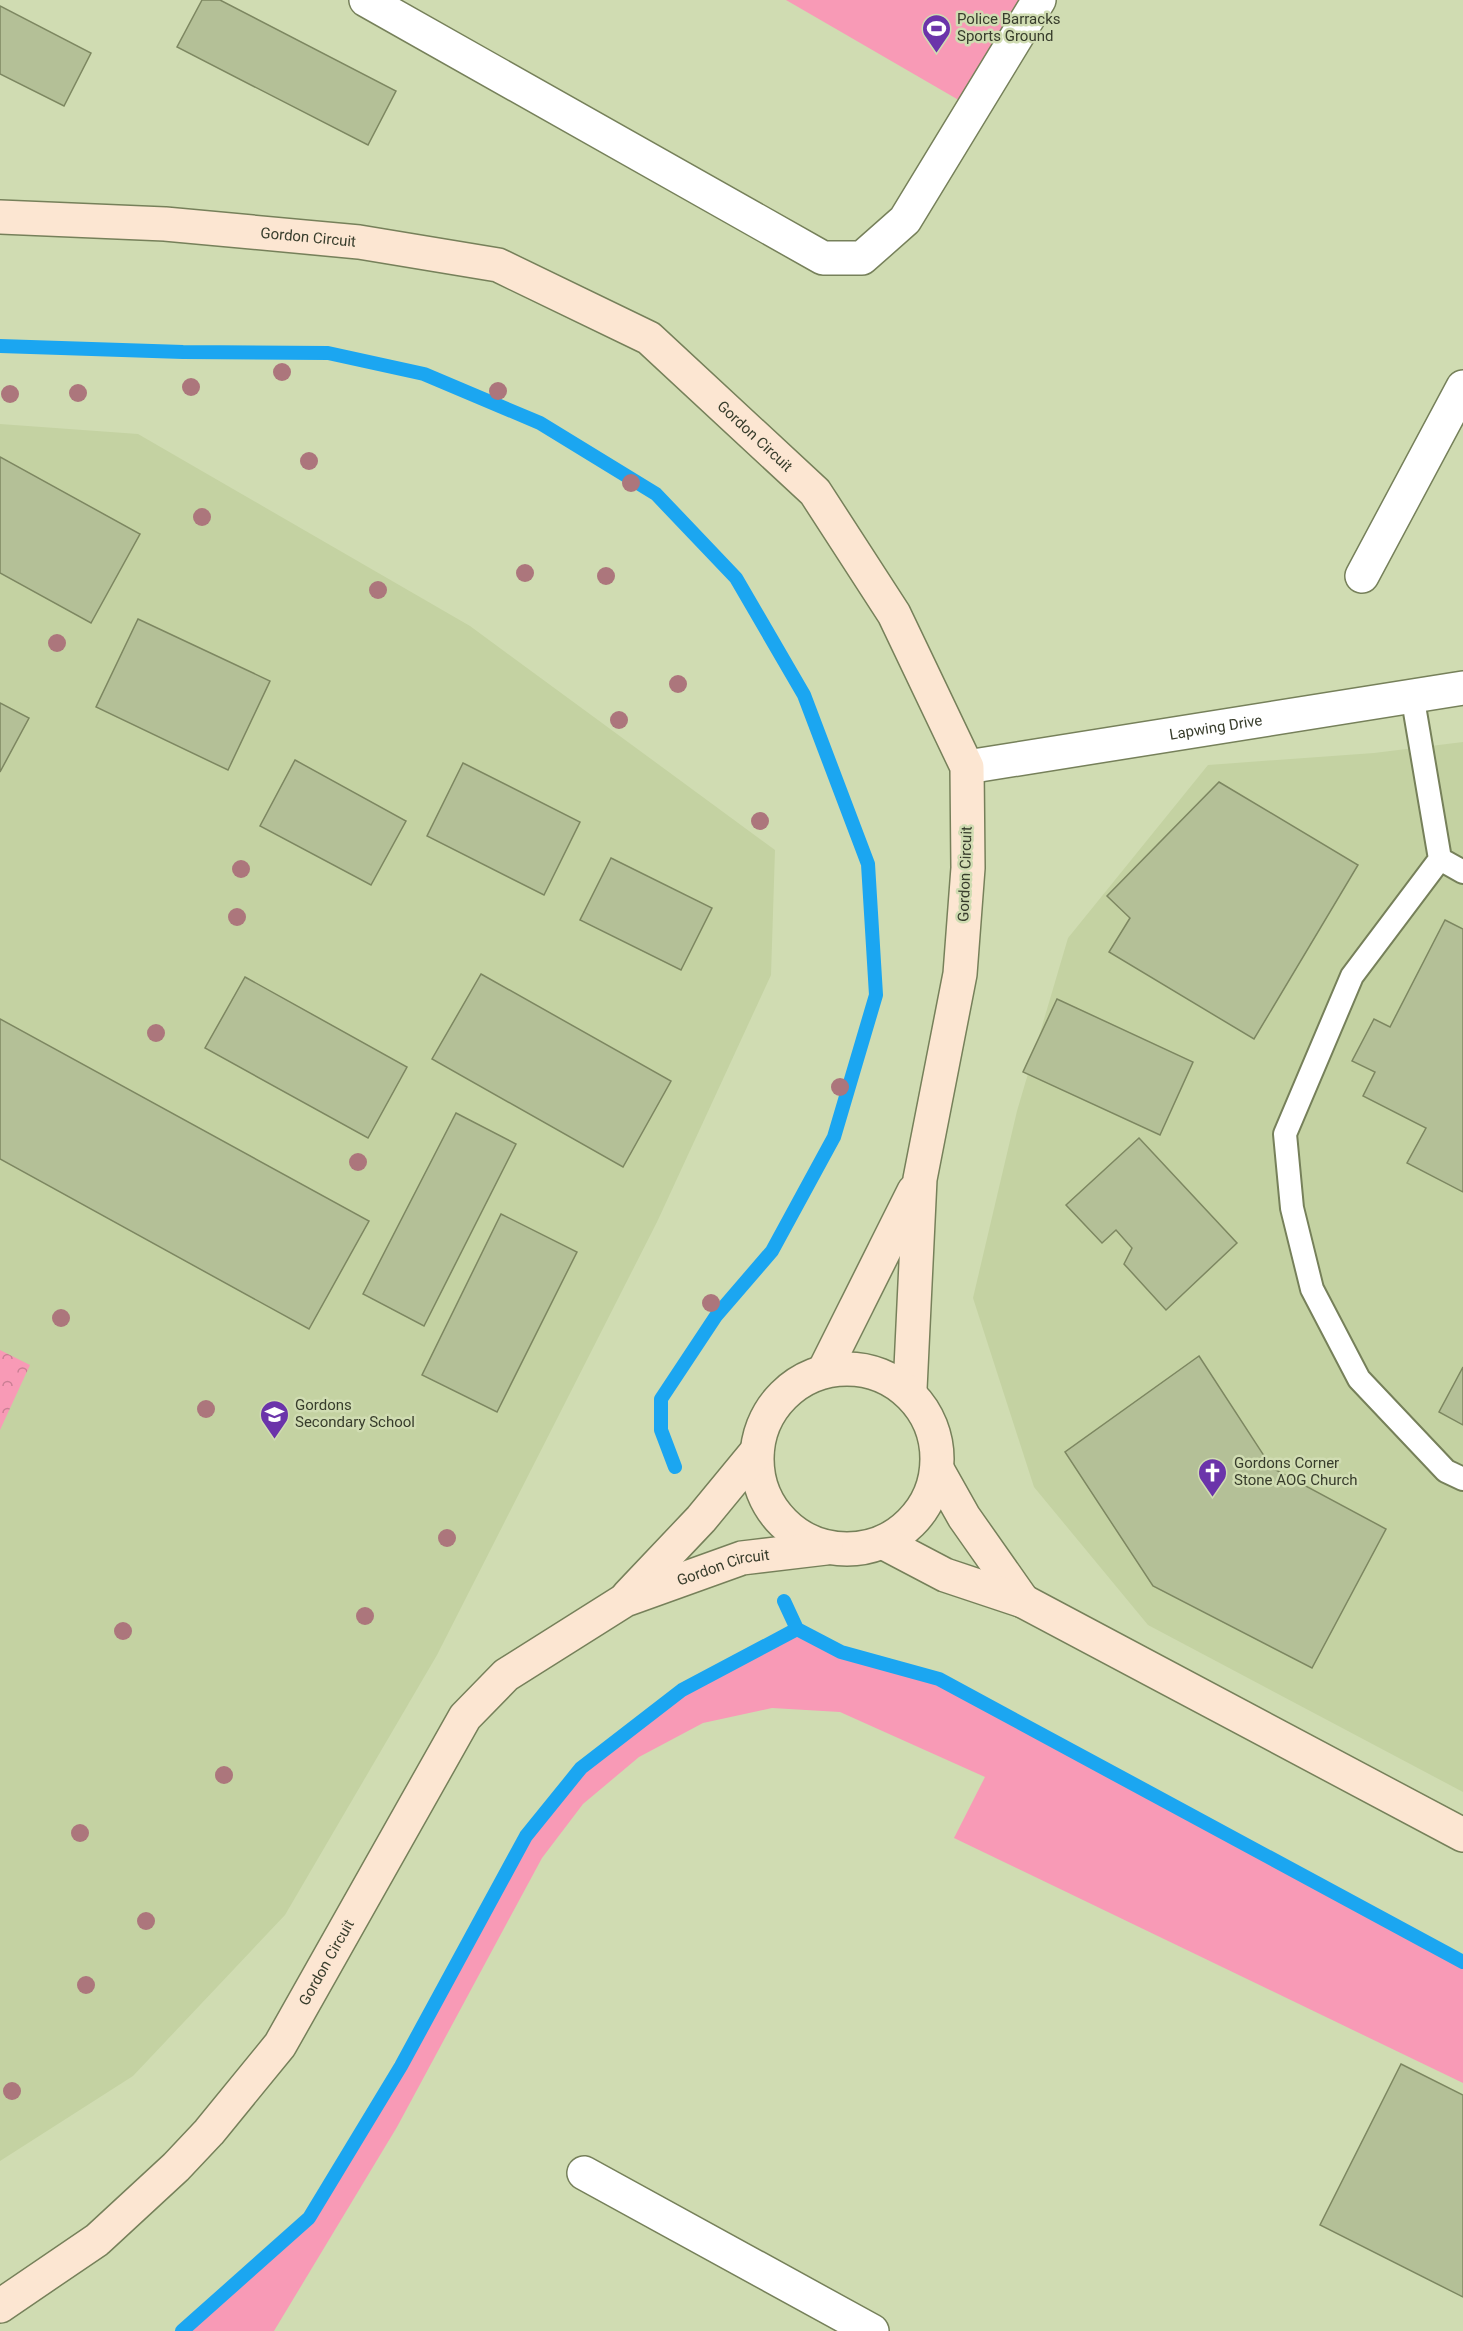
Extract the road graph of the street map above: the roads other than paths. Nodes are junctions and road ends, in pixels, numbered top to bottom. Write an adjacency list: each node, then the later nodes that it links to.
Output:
1 (366, 0): 2 (street)
2 (1039, 0)
3 (0, 217): 8 (main road, Gordon Circuit)
4 (1463, 387): 5 (street)
5 (1362, 576)
6 (1463, 688): 7 (street, Lapwing Drive)
7 (1412, 694): 8 (street, Lapwing Drive); 9 (lane)
8 (967, 766): 11 (main road, Gordon Circuit)
9 (1440, 859): 10 (lane); 16 (lane)
10 (1463, 872)
11 (920, 1179): 12 (main road, Gordon Circuit); 13 (main road, Gordon Circuit)
12 (824, 1371): 13 (main road); 14 (main road)
13 (910, 1389): 15 (main road)
14 (756, 1451): 18 (main road); 19 (main road, Gordon Circuit)
15 (937, 1469): 17 (main road); 20 (main road)
16 (1463, 1479)
17 (886, 1544): 18 (main road); 20 (main road)
18 (826, 1548): 19 (main road, Gordon Circuit)
19 (625, 1600): 23 (main road, Gordon Circuit)
20 (1023, 1601): 21 (main road)
21 (1463, 1835)
22 (584, 2173): 24 (street)
23 (0, 2306)
24 (872, 2331)

